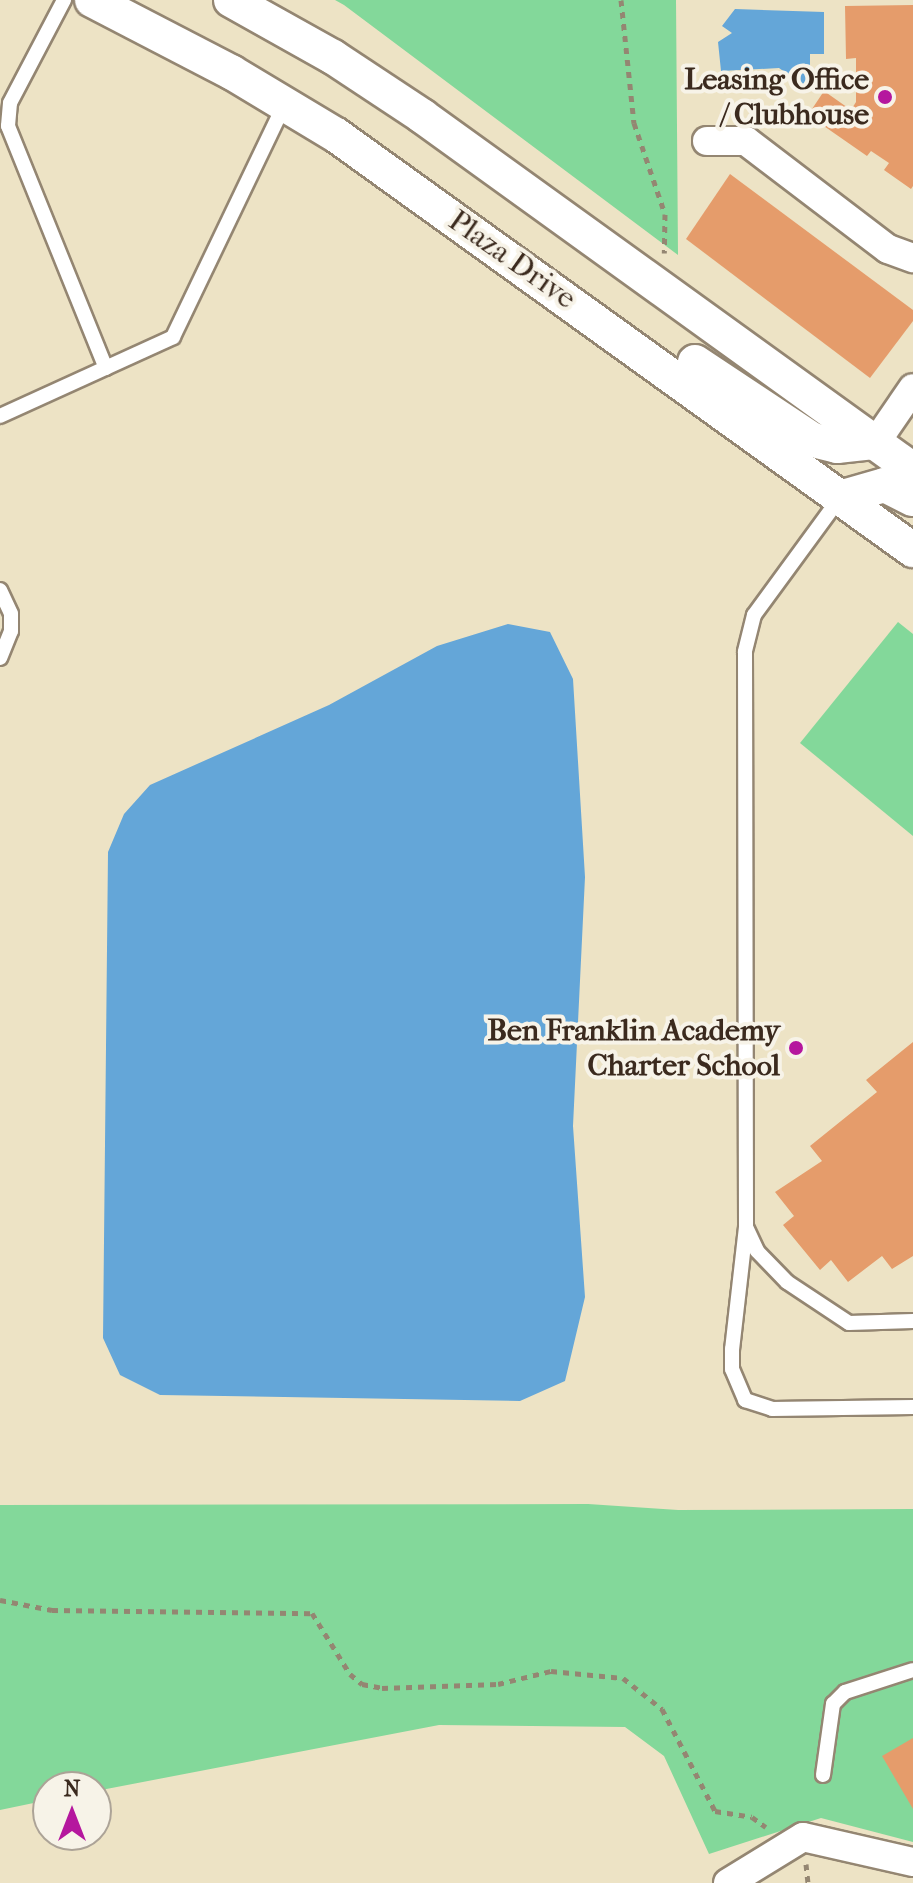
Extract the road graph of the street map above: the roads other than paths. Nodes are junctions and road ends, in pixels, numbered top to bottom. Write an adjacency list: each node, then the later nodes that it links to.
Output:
1 (64, 0): 8 (lane)
2 (92, 0): 4 (street, Plaza Drive)
3 (231, 0): 11 (street)
4 (285, 103): 7 (street, Plaza Drive); 8 (lane)
5 (707, 141): 6 (street)
6 (913, 258)
7 (636, 348): 11 (street); 13 (street, Plaza Drive)
8 (106, 368): 10 (lane)
9 (913, 388): 11 (street)
10 (0, 416)
11 (876, 442): 12 (street)
12 (913, 470)
13 (839, 498): 14 (street); 15 (street, Plaza Drive); 18 (lane)
14 (913, 499)
15 (913, 550)
16 (0, 590): 17 (lane)
17 (0, 658)
18 (746, 1227): 19 (lane); 20 (lane)
19 (913, 1321)
20 (913, 1407)
21 (913, 1670): 22 (lane)
22 (823, 1775)
23 (913, 1862): 24 (street)
24 (728, 1883)

